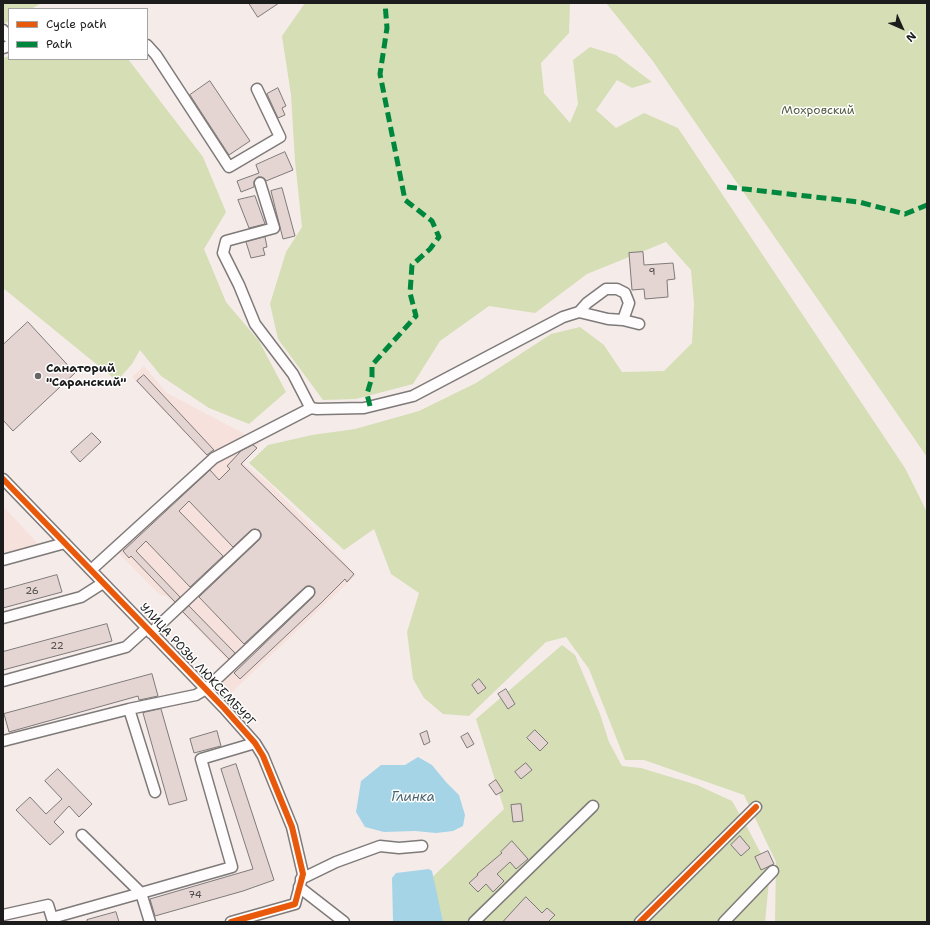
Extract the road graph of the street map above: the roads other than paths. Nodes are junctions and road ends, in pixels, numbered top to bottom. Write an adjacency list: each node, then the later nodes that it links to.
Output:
1 (148, 46): 2 (street)
2 (257, 89)
3 (260, 183): 7 (street)
4 (579, 312): 5 (street); 5 (street); 7 (street)
5 (623, 320): 6 (street)
6 (639, 324)
7 (311, 408): 12 (street)
8 (3, 479): 10 (street, УЛИЦА РОЗЫ ЛЮКСЕМБУРГ)
9 (255, 535): 16 (street)
10 (65, 543): 11 (street); 12 (street, УЛИЦА РОЗЫ ЛЮКСЕМБУРГ)
11 (3, 560)
12 (91, 570): 13 (street, УЛИЦА РОЗЫ ЛЮКСЕМБУРГ)
13 (103, 583): 15 (street); 16 (street, УЛИЦА РОЗЫ ЛЮКСЕМБУРГ)
14 (309, 592): 18 (street)
15 (3, 618)
16 (149, 630): 17 (street); 18 (street, УЛИЦА РОЗЫ ЛЮКСЕМБУРГ)
17 (3, 681)
18 (206, 689): 19 (street); 21 (street, УЛИЦА РОЗЫ ЛЮКСЕМБУРГ)
19 (129, 709): 20 (street); 22 (street)
20 (3, 741)
21 (255, 743): 28 (street, УЛИЦА РОЗЫ ЛЮКСЕМБУРГ); 29 (street)
22 (155, 792)
23 (593, 806): 34 (street)
24 (756, 807): 35 (street)
25 (82, 835): 29 (street)
26 (422, 846): 28 (street)
27 (773, 871): 36 (street)
28 (300, 883): 31 (street, УЛИЦА РОЗЫ ЛЮКСЕМБУРГ); 33 (street)
29 (141, 893): 30 (street); 32 (street)
30 (3, 915)
31 (236, 921)
32 (150, 922)
33 (344, 922)
34 (474, 922)
35 (640, 922)
36 (724, 922)

